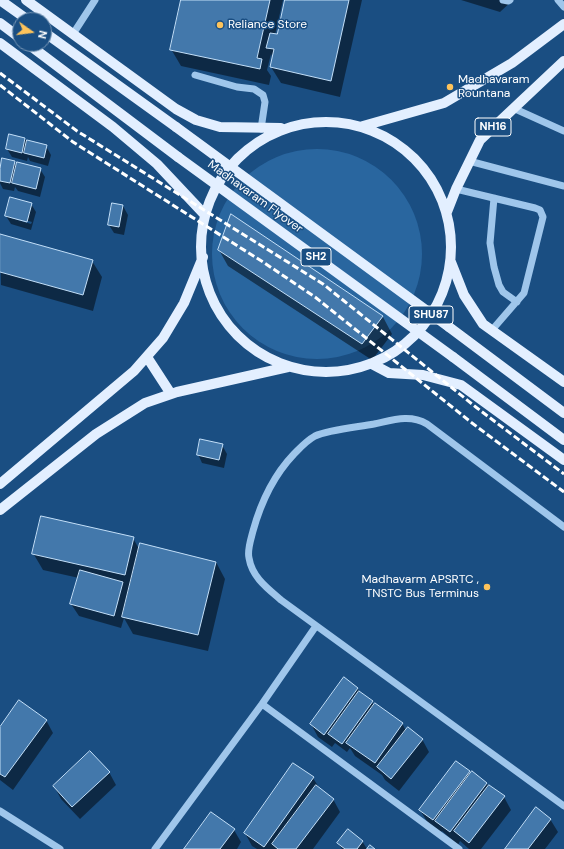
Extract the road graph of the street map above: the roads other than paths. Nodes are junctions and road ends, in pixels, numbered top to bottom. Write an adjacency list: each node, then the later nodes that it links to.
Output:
1 (0, 0): 8 (main road)
2 (26, 0): 12 (main road)
3 (95, 0): 12 (lane)
4 (503, 0): 5 (lane)
5 (510, 0)
6 (558, 0): 7 (lane)
7 (564, 7)
8 (17, 12)
9 (0, 23): 11 (main road)
10 (564, 24): 19 (main road)
11 (12, 32)
12 (73, 34): 20 (main road)
13 (52, 38): 38 (main road, Madhavaram Flyover / SH2, bridge)
14 (0, 43): 28 (main road)
15 (39, 52): 39 (main road, Madhavaram Flyover / SH2, bridge)
16 (564, 60): 18 (main road, NH16)
17 (195, 75): 20 (lane)
18 (514, 108): 22 (lane); 23 (main road, NH16)
19 (363, 126): 21 (main road, SHU87); 27 (main road, SHU87)
20 (261, 128): 21 (main road)
21 (283, 128): 28 (main road, SHU87)
22 (564, 131)
23 (469, 161): 24 (lane); 25 (main road, NH16)
24 (564, 186)
25 (456, 189): 26 (lane); 27 (main road, NH16)
26 (494, 198): 31 (lane); 31 (lane)
27 (447, 212): 30 (main road, SHU87)
28 (205, 215): 29 (main road, SHU87)
29 (203, 256): 33 (main road, SHU87); 35 (main road, SHU87)
30 (451, 262): 32 (main road); 34 (main road, SHU87)
31 (517, 302): 32 (lane)
32 (492, 330): 36 (main road)
33 (147, 357): 37 (main road); 41 (main road, SHU87)
34 (372, 364): 35 (main road, SHU87); 40 (main road)
35 (288, 367): 37 (main road, SHU87)
36 (564, 382)
37 (171, 394): 42 (main road, SHU87)
38 (564, 413)
39 (564, 440)
40 (564, 460)
41 (0, 484)
42 (0, 510)
43 (564, 527): 44 (lane)
44 (316, 626): 45 (lane); 46 (lane)
45 (262, 704): 49 (lane); 50 (lane)
46 (564, 806)
47 (0, 811): 48 (lane)
48 (60, 849)
49 (155, 849)
50 (459, 849)

